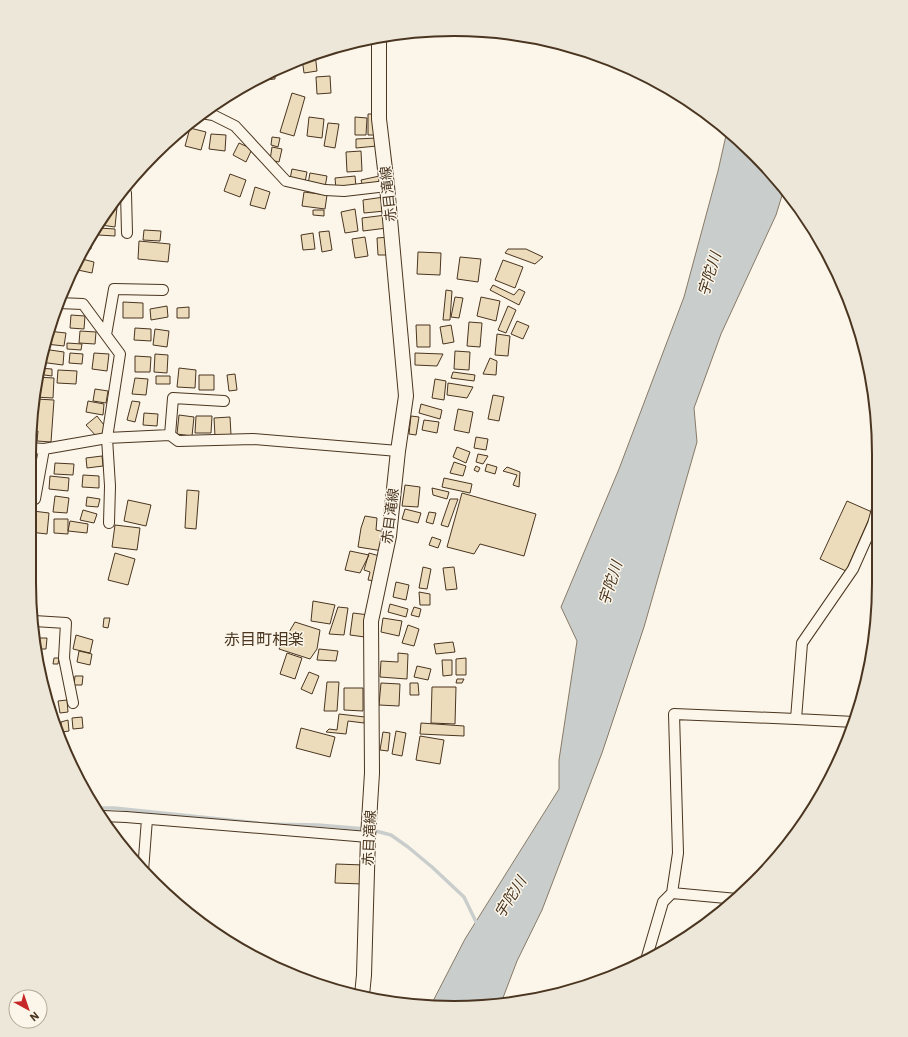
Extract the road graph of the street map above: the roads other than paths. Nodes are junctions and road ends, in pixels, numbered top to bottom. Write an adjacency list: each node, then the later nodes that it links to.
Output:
1 (378, 43): 3 (main road, 赤目滝線)
2 (210, 115): 3 (street)
3 (387, 186): 14 (main road, 赤目滝線)
4 (125, 196): 5 (street)
5 (127, 234)
6 (163, 290): 8 (street)
7 (65, 303): 8 (street)
8 (106, 335): 11 (street)
9 (224, 401): 10 (street)
10 (170, 435): 11 (street); 14 (street)
11 (107, 438): 13 (street); 16 (street)
12 (36, 448): 13 (street)
13 (44, 449): 15 (street)
14 (398, 451): 24 (main road, 赤目滝線)
15 (36, 493)
16 (109, 523)
17 (872, 526): 20 (street)
18 (38, 621): 19 (street)
19 (73, 703)
20 (796, 718): 21 (street); 26 (street)
21 (848, 722)
22 (107, 816): 23 (street)
23 (147, 819): 24 (street); 25 (street)
24 (369, 831): 29 (main road, 赤目滝線)
25 (144, 863)
26 (672, 893): 27 (street); 28 (street)
27 (729, 898)
28 (648, 953)
29 (362, 991)

